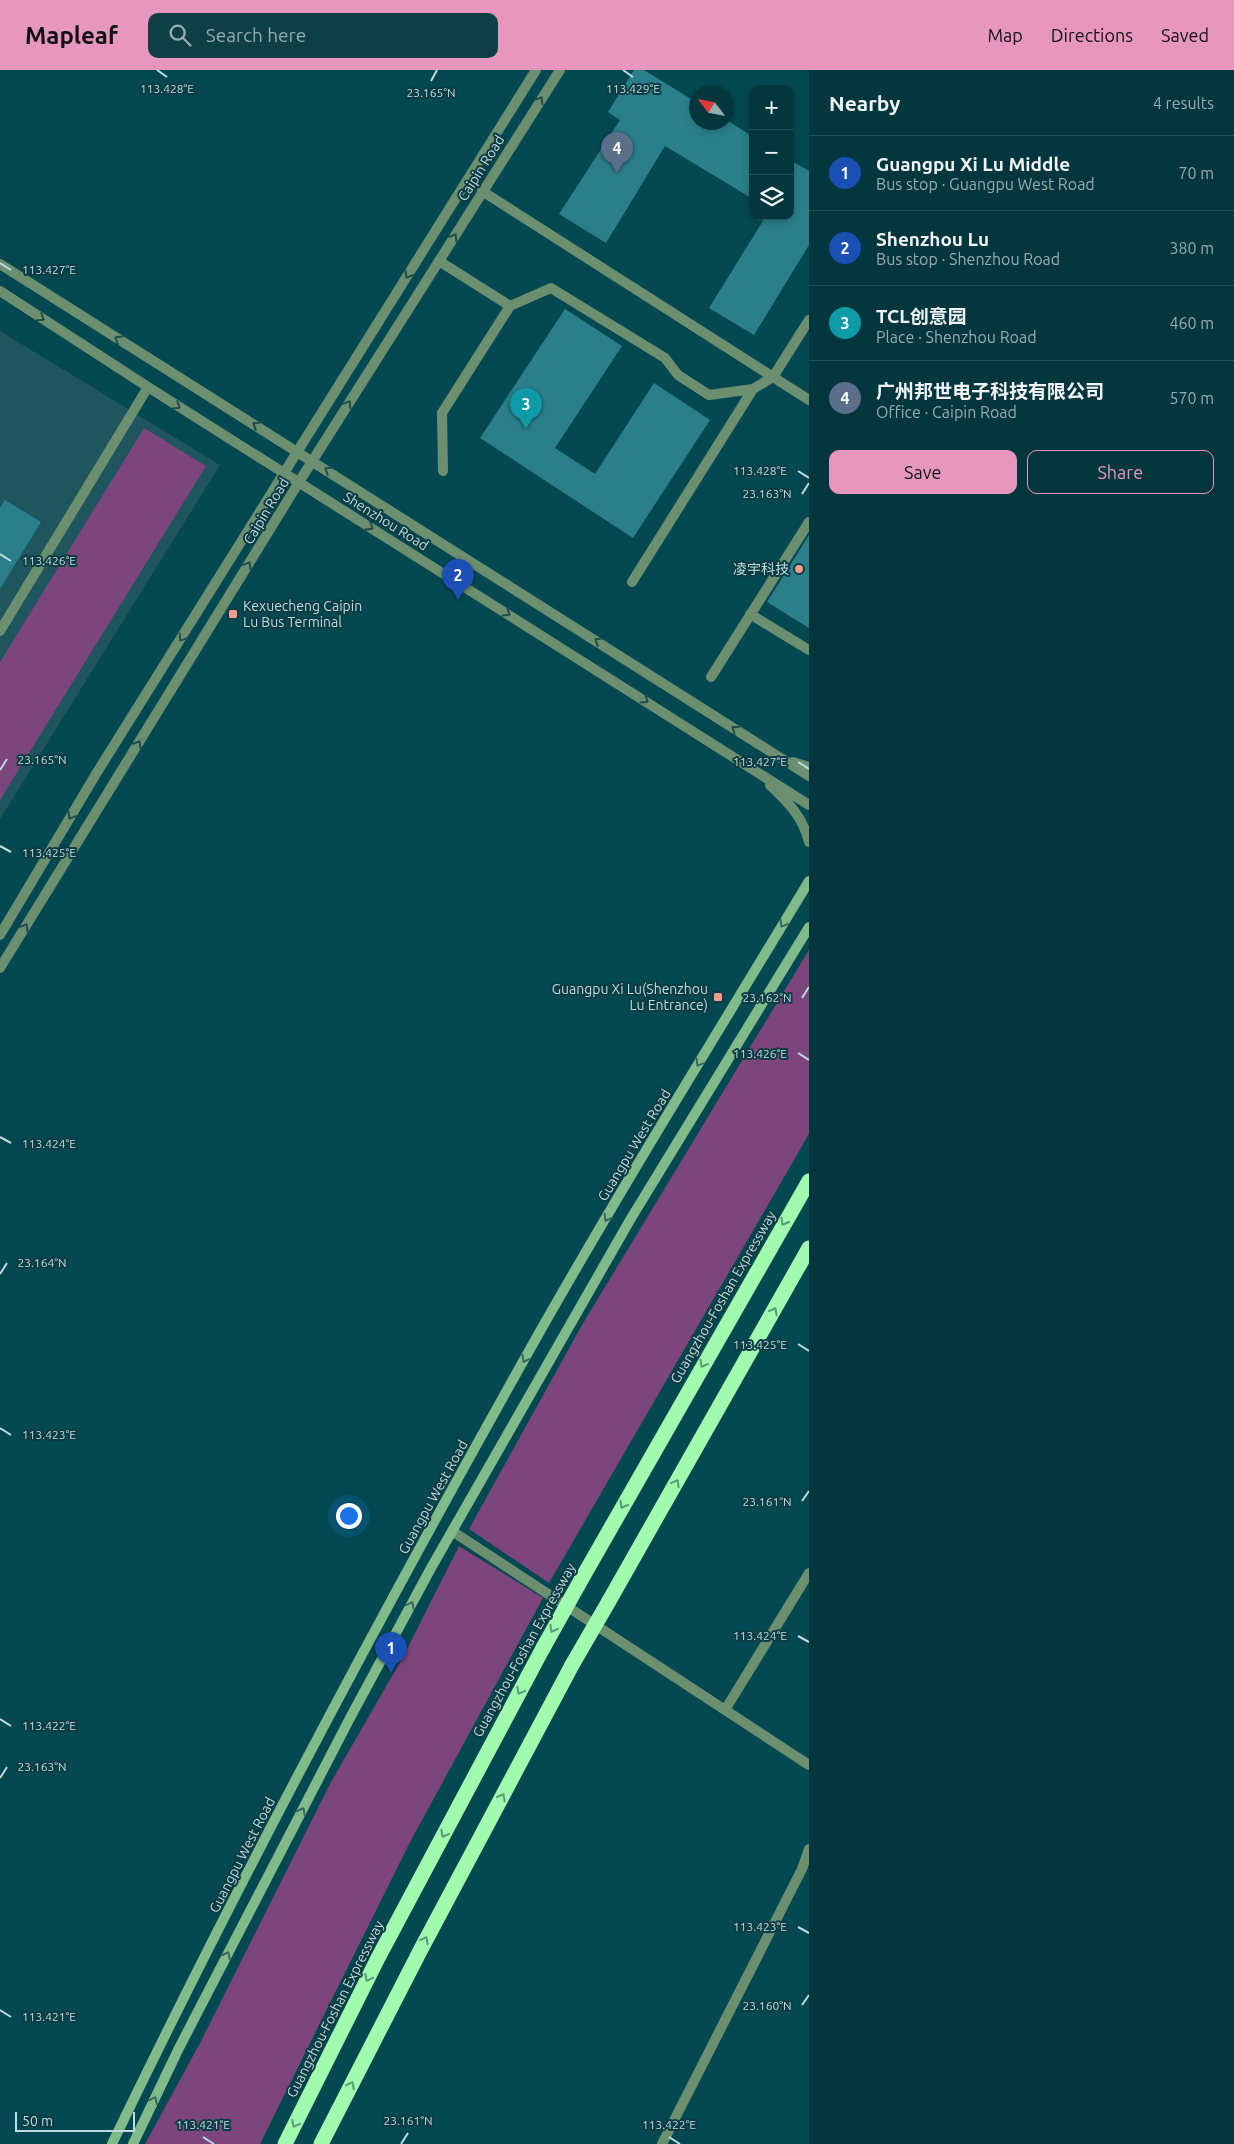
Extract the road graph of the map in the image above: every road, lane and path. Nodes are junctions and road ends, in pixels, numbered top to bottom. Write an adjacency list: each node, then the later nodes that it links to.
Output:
1 (536, 70): 13 (street, Caipin Road, one-way to 13)
2 (560, 70): 3 (street, Caipin Road, one-way to 2)
3 (482, 191): 4 (street, Caipin Road, one-way to 3); 9 (street)
4 (439, 261): 7 (street); 14 (street, Caipin Road, one-way to 4)
5 (0, 264): 13 (street, Shenzhou Road, one-way to 5)
6 (0, 291): 10 (street, Shenzhou Road, one-way to 10)
7 (510, 306): 11 (street); 15 (street)
8 (809, 320): 9 (street)
9 (773, 377): 11 (street); 12 (street)
10 (148, 387): 16 (street, Shenzhou Road, one-way to 16); 21 (street)
11 (753, 389): 19 (street)
12 (809, 400)
13 (297, 451): 14 (street, Shenzhou Road); 16 (street, Caipin Road)
14 (312, 460): 17 (street, Caipin Road); 24 (street, Shenzhou Road, one-way to 14)
15 (443, 471)
16 (284, 473): 17 (street, Shenzhou Road); 33 (street, Caipin Road, one-way to 33)
17 (299, 482): 26 (street, Shenzhou Road, one-way to 26); 34 (street, Caipin Road, one-way to 17)
18 (809, 522): 20 (street)
19 (632, 582)
20 (750, 614): 22 (street); 23 (street)
21 (0, 631)
22 (809, 650)
23 (711, 677)
24 (776, 756): 25 (street); 27 (street, Shenzhou Road)
25 (809, 767)
26 (755, 770): 28 (street, Shenzhou Road); 29 (street)
27 (809, 776)
28 (809, 805)
29 (809, 842)
30 (809, 871): 31 (street)
31 (809, 882): 42 (main road, Guangpu West Road, one-way to 42)
32 (809, 927): 37 (main road)
33 (0, 935)
34 (0, 968)
35 (809, 1181): 44 (highway, Guangzhou-Foshan Expressway, one-way to 44, bridge)
36 (809, 1248): 45 (highway, one-way to 36, bridge)
37 (452, 1531): 39 (street); 43 (main road, one-way to 37)
38 (809, 1573): 39 (street)
39 (725, 1710): 40 (street)
40 (809, 1765)
41 (809, 1849): 46 (street)
42 (112, 2144)
43 (132, 2144)
44 (285, 2144)
45 (321, 2144)
46 (662, 2144)

